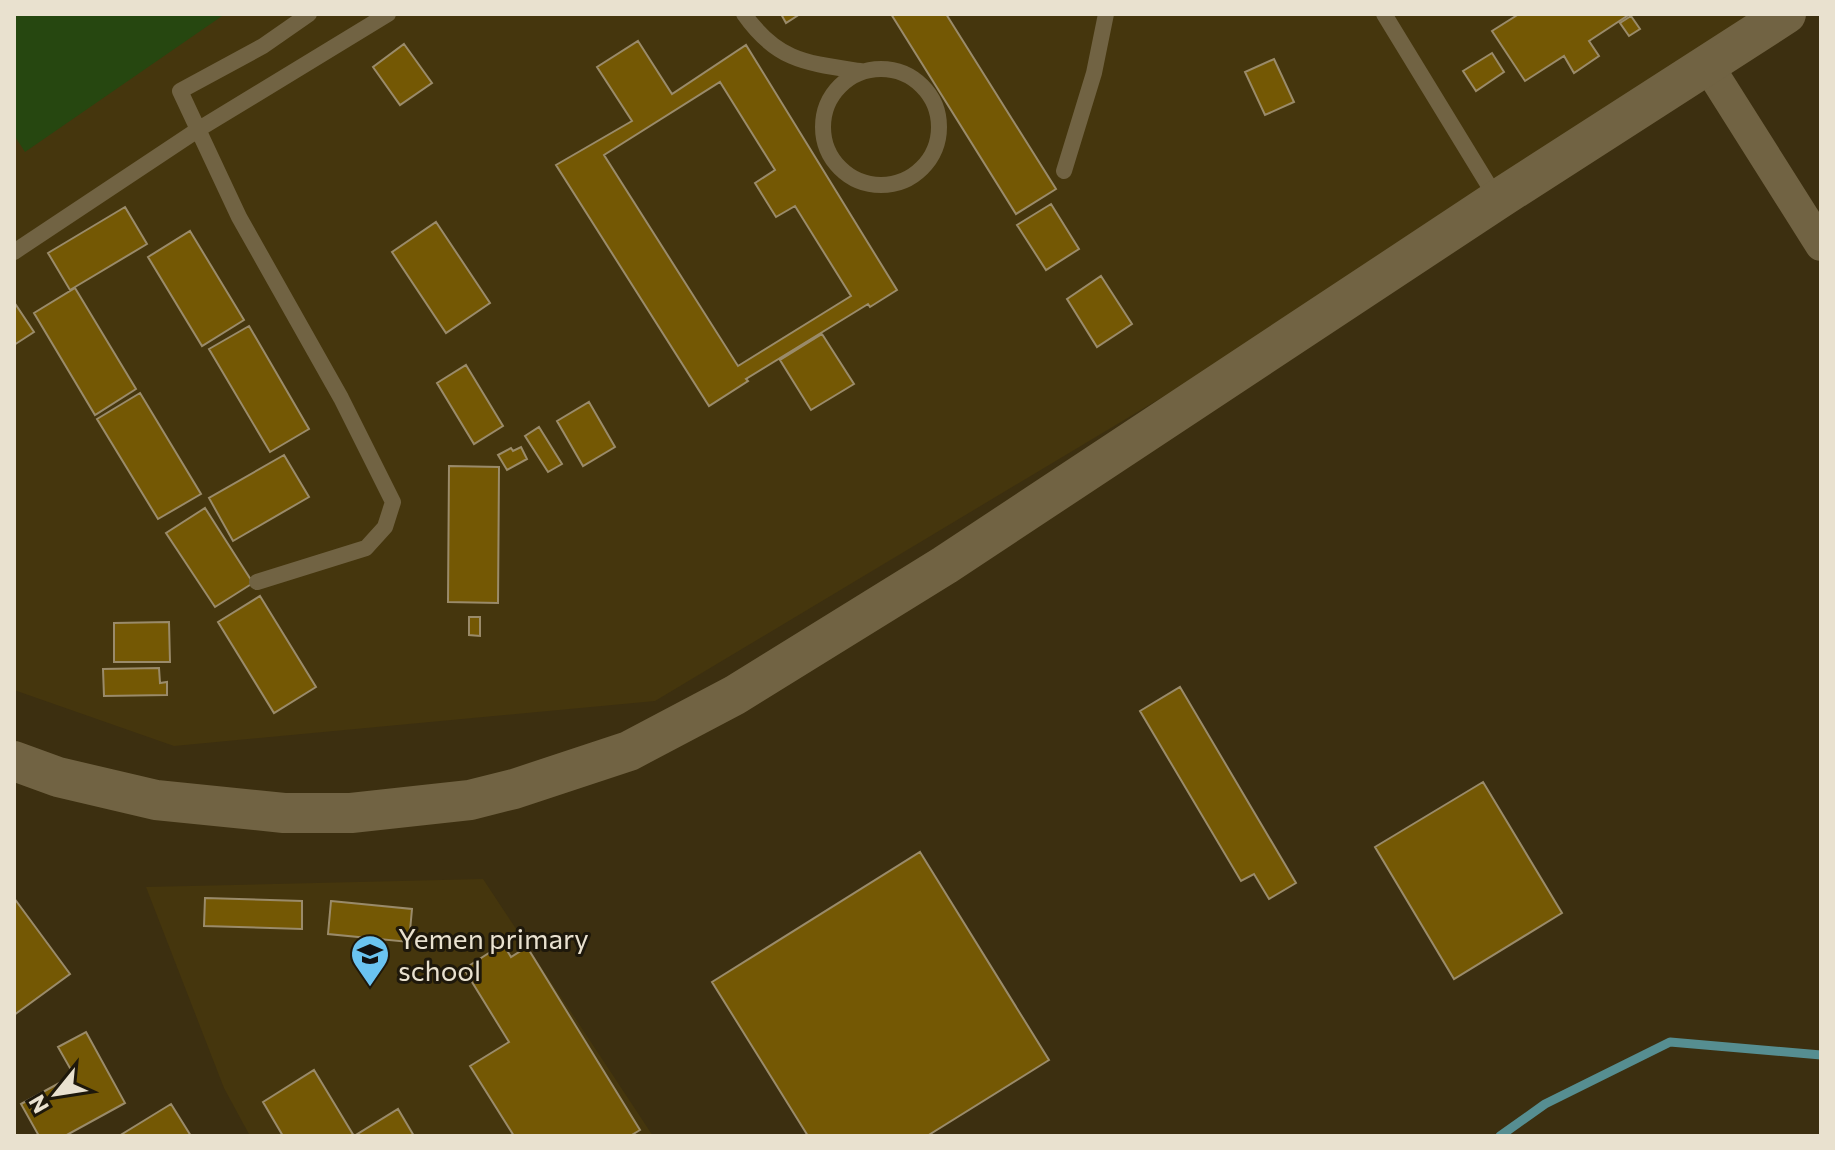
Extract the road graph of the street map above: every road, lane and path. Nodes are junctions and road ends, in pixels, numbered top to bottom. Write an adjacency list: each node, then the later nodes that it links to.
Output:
1 (309, 14): 9 (lane)
2 (388, 14): 9 (lane)
3 (744, 14): 8 (lane)
4 (1106, 14): 10 (lane)
5 (1384, 14): 11 (lane)
6 (1786, 14): 7 (street)
7 (1708, 66): 11 (street); 12 (street)
8 (860, 71): 8 (lane)
9 (199, 129): 13 (lane); 14 (lane)
10 (1064, 171)
11 (1497, 200): 15 (street)
12 (1821, 245)
13 (14, 252)
14 (257, 582)
15 (14, 761)

